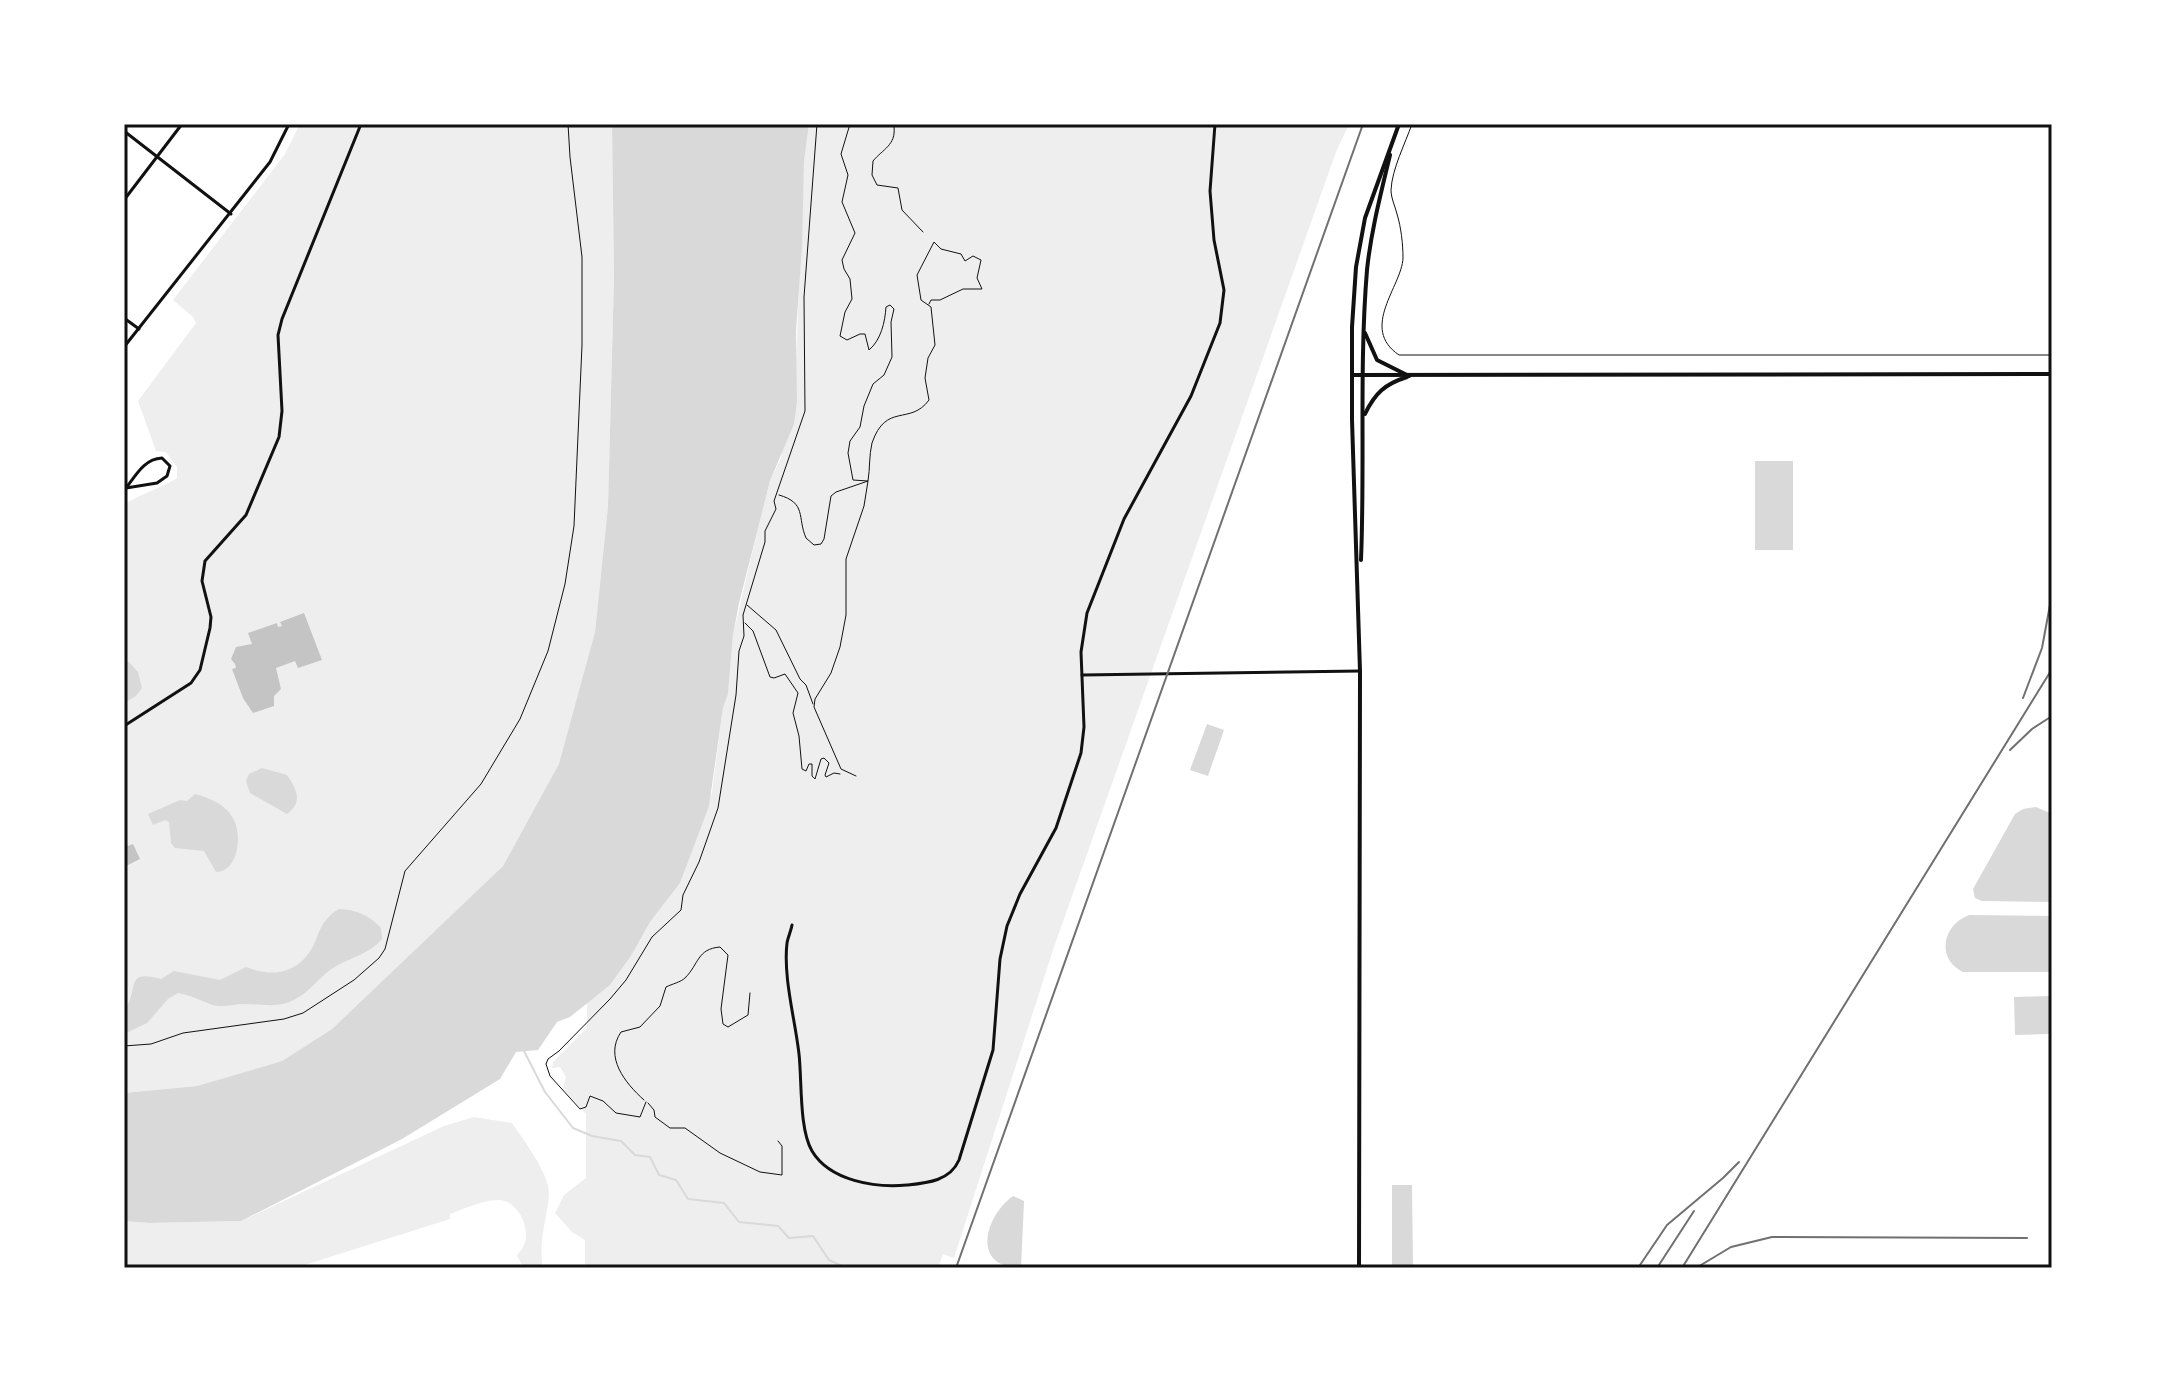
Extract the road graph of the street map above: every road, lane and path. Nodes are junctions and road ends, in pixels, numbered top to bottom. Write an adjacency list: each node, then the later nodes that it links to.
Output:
1 (182, 124): 13 (street)
2 (289, 124): 15 (street)
3 (361, 124): 37 (street)
4 (568, 124): 42 (path)
5 (817, 124): 30 (path)
6 (850, 124): 28 (path)
7 (897, 124): 16 (path)
8 (1215, 124): 35 (street)
9 (1399, 124): 12 (main road)
10 (1412, 124): 22 (path)
11 (124, 131): 13 (street)
12 (1394, 137): 19 (main road); 24 (main road)
13 (156, 157): 14 (street); 15 (street)
14 (124, 200)
15 (231, 214): 20 (street)
16 (923, 232)
17 (929, 304): 17 (path); 28 (path)
18 (124, 318): 20 (street)
19 (1364, 328): 25 (main road); 26 (main road)
20 (139, 329): 21 (street)
21 (124, 347)
22 (2052, 355)
23 (2052, 374): 26 (main road)
24 (1352, 375): 25 (main road); 31 (main road)
25 (1363, 375): 26 (main road); 27 (main road)
26 (1409, 376): 27 (main road)
27 (1364, 418): 31 (main road)
28 (868, 481): 30 (path); 36 (path)
29 (125, 490): 29 (street)
30 (777, 495): 32 (path)
31 (1359, 583): 34 (main road)
32 (747, 604): 33 (path); 36 (path)
33 (744, 623): 38 (path); 43 (path)
34 (1360, 671): 35 (street); 45 (main road)
35 (1082, 675): 40 (street)
36 (814, 707): 39 (path)
37 (124, 726)
38 (840, 774)
39 (856, 776)
40 (792, 925)
41 (750, 993): 43 (path)
42 (124, 1046)
43 (646, 1102): 44 (path)
44 (778, 1141)
45 (1359, 1268)

